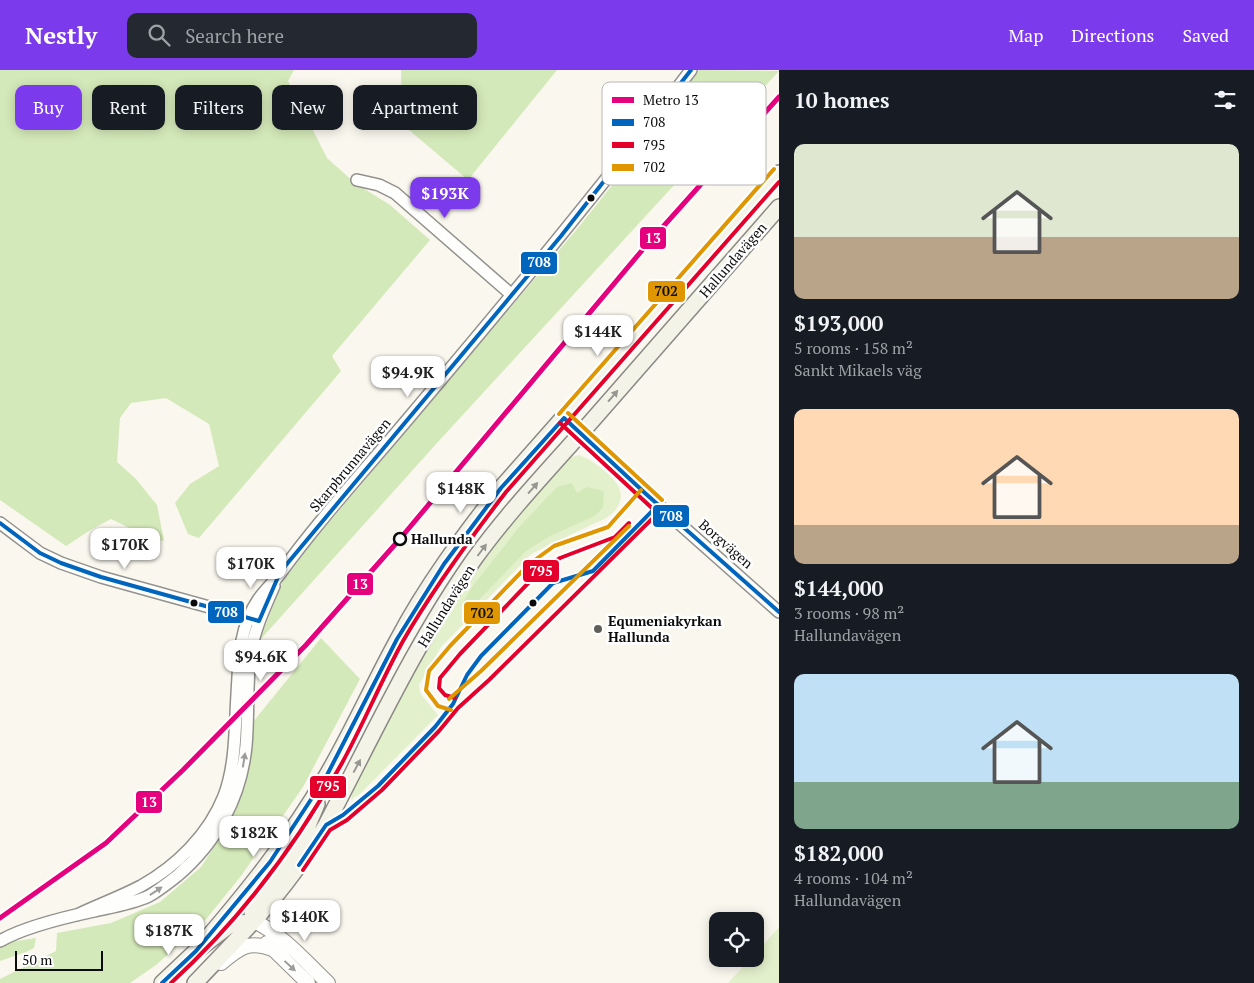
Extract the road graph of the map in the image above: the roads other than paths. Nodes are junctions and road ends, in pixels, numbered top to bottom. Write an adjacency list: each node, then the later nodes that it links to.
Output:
1 (691, 70): 2 (street, Skarpbrunnavägen)
2 (682, 82)
3 (779, 173): 8 (main road, Hallundavägen)
4 (357, 180): 7 (street)
5 (602, 184): 7 (street, Skarpbrunnavägen)
6 (779, 208): 9 (main road, Hallundavägen, one-way to 6)
7 (512, 295): 12 (street, Skarpbrunnavägen)
8 (564, 418): 9 (street, Borgvägen); 13 (main road, Hallundavägen)
9 (581, 433): 11 (street, Borgvägen); 14 (main road, Hallundavägen, one-way to 9)
10 (0, 524): 12 (street)
11 (779, 612)
12 (254, 619): 17 (street, Skarpbrunnavägen)
13 (327, 775): 15 (main road, Hallundavägen); 19 (main road, Hallundavägen)
14 (294, 873): 15 (main road, Hallundavägen); 16 (street)
15 (254, 921): 16 (street); 18 (street); 19 (main road, Hallundavägen); 21 (main road, Hallundavägen)
16 (278, 936): 23 (street)
17 (0, 941)
18 (272, 949): 21 (street); 22 (street, one-way to 22)
19 (196, 951): 20 (main road, Hallundavägen)
20 (162, 983)
21 (196, 983)
22 (308, 983)
23 (328, 983)

